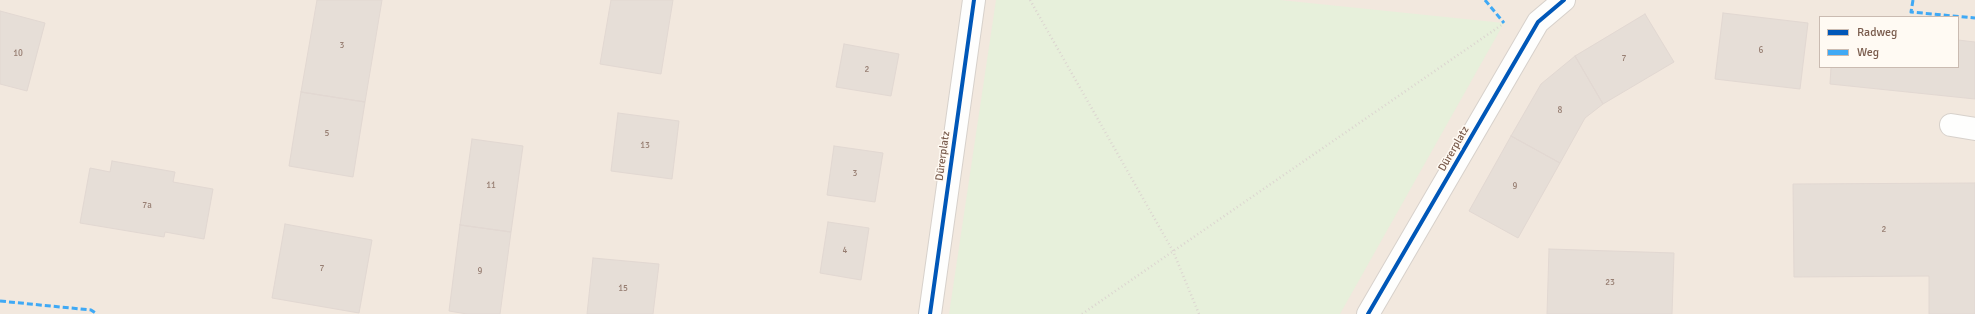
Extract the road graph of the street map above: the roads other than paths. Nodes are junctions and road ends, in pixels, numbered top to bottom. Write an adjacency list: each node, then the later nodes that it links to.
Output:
1 (974, 0): 5 (street, Dürerplatz)
2 (1564, 0): 6 (street, Dürerplatz)
3 (1951, 125): 4 (street)
4 (1975, 129)
5 (930, 314)
6 (1368, 314)

